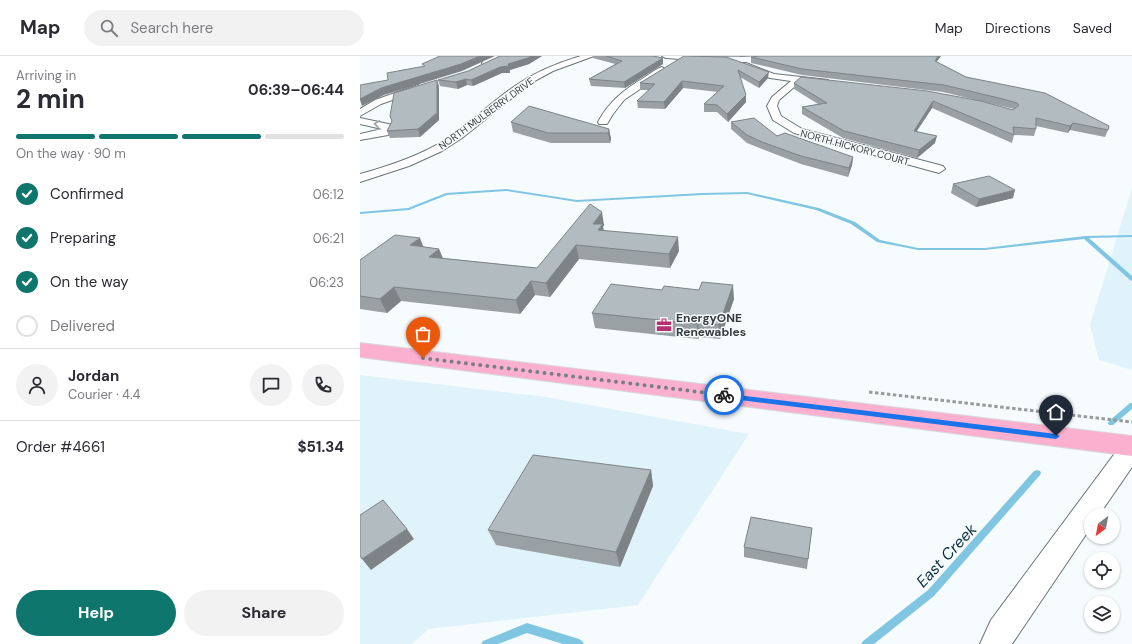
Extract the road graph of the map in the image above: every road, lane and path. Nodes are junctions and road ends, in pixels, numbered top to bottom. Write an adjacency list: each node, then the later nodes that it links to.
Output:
1 (495, 56): 2 (street)
2 (504, 56)
3 (590, 56): 16 (street, NORTH MULBERRY DRIVE)
4 (662, 58): 6 (street)
5 (754, 59): 8 (street)
6 (680, 60): 7 (street); 13 (street)
7 (715, 61)
8 (797, 80): 9 (street); 15 (street, NORTH HICKORY COURT)
9 (836, 83)
10 (427, 86): 11 (street)
11 (360, 113)
12 (360, 121): 14 (street, one-way to 12)
13 (603, 122)
14 (360, 137)
15 (939, 169)
16 (360, 178)
17 (360, 350): 20 (main road)
18 (1093, 418): 19 (path)
19 (1132, 422)
20 (1132, 447): 21 (street)
21 (996, 644)

